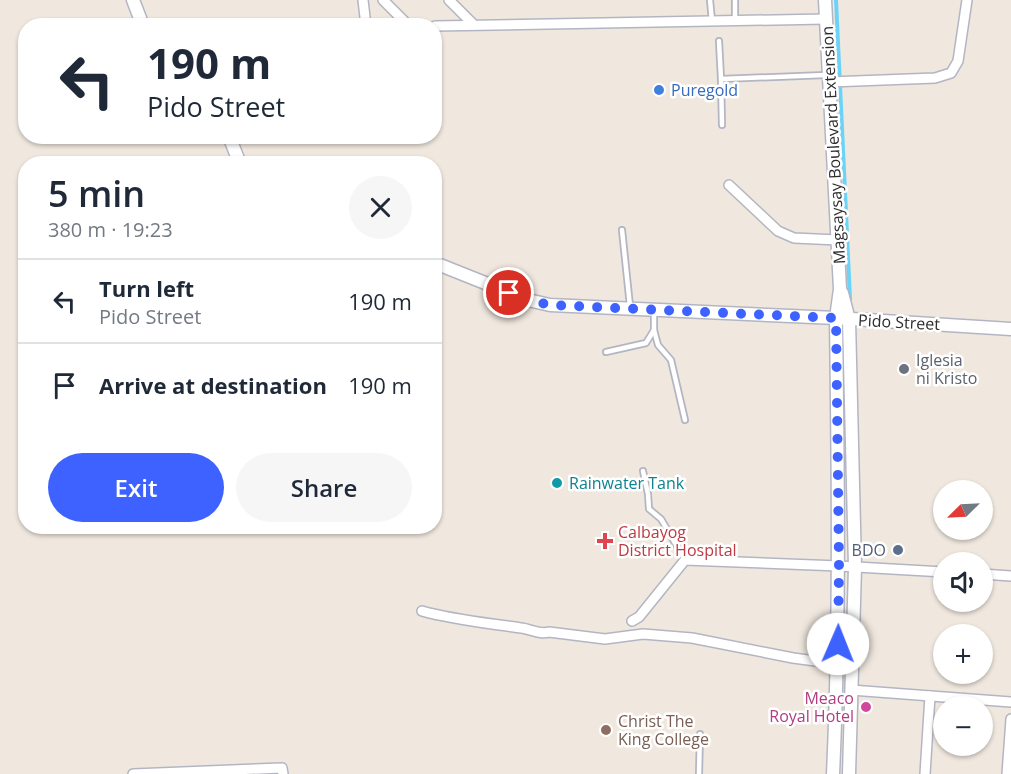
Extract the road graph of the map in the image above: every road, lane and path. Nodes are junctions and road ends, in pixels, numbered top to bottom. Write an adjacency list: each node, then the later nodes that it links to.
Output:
1 (133, 0): 9 (street)
2 (363, 0): 10 (street)
3 (383, 0): 11 (street)
4 (449, 0): 15 (street)
5 (710, 0): 13 (lane)
6 (735, 0): 14 (lane)
7 (825, 0): 12 (street, Magsaysay Boulevard Extension)
8 (967, 0): 19 (street)
9 (140, 18)
10 (365, 18)
11 (401, 18)
12 (826, 19): 14 (street); 19 (street, Magsaysay Boulevard Extension)
13 (712, 21): 14 (street); 15 (street)
14 (735, 21)
15 (474, 25): 16 (street)
16 (442, 26)
17 (719, 41): 18 (lane)
18 (721, 79): 19 (lane); 20 (lane)
19 (829, 79): 23 (street, Magsaysay Boulevard Extension)
20 (722, 125)
21 (729, 185): 23 (street)
22 (622, 230): 26 (lane)
23 (838, 240): 25 (street, Magsaysay Boulevard Extension)
24 (442, 266): 26 (street, Pido Street)
25 (840, 289): 28 (street, Magsaysay Boulevard Extension); 29 (street, Magsaysay Boulevard Extension)
26 (630, 309): 27 (street, Pido Street)
27 (654, 309): 28 (street, Pido Street); 31 (lane)
28 (836, 318): 29 (street, Pido Street); 34 (street, Magsaysay Boulevard Extension)
29 (849, 320): 30 (street, Pido Street); 33 (street, Magsaysay Boulevard Extension)
30 (1011, 329)
31 (654, 330): 32 (lane); 35 (lane)
32 (606, 352)
33 (851, 414): 34 (street); 39 (street, Magsaysay Boulevard Extension)
34 (837, 415): 38 (street, Magsaysay Boulevard Extension)
35 (685, 420)
36 (643, 471): 37 (lane)
37 (685, 560): 38 (street); 44 (street)
38 (839, 566): 39 (street); 45 (street, Magsaysay Boulevard Extension)
39 (855, 567): 40 (street); 47 (street, Magsaysay Boulevard Extension)
40 (933, 571)
41 (993, 575): 42 (street)
42 (1011, 576)
43 (422, 611): 45 (street)
44 (632, 621)
45 (838, 664): 46 (street, Magsaysay Boulevard Extension)
46 (837, 677): 47 (street); 56 (street, Magsaysay Boulevard Extension)
47 (852, 684): 48 (street); 57 (street, Magsaysay Boulevard Extension)
48 (930, 696): 49 (street); 58 (street)
49 (1011, 702)
50 (1011, 719): 59 (street)
51 (700, 734): 55 (lane)
52 (258, 772): 53 (street); 54 (street)
53 (133, 774)
54 (283, 774)
55 (699, 774)
56 (833, 774)
57 (849, 774)
58 (925, 774)
59 (1007, 774)

